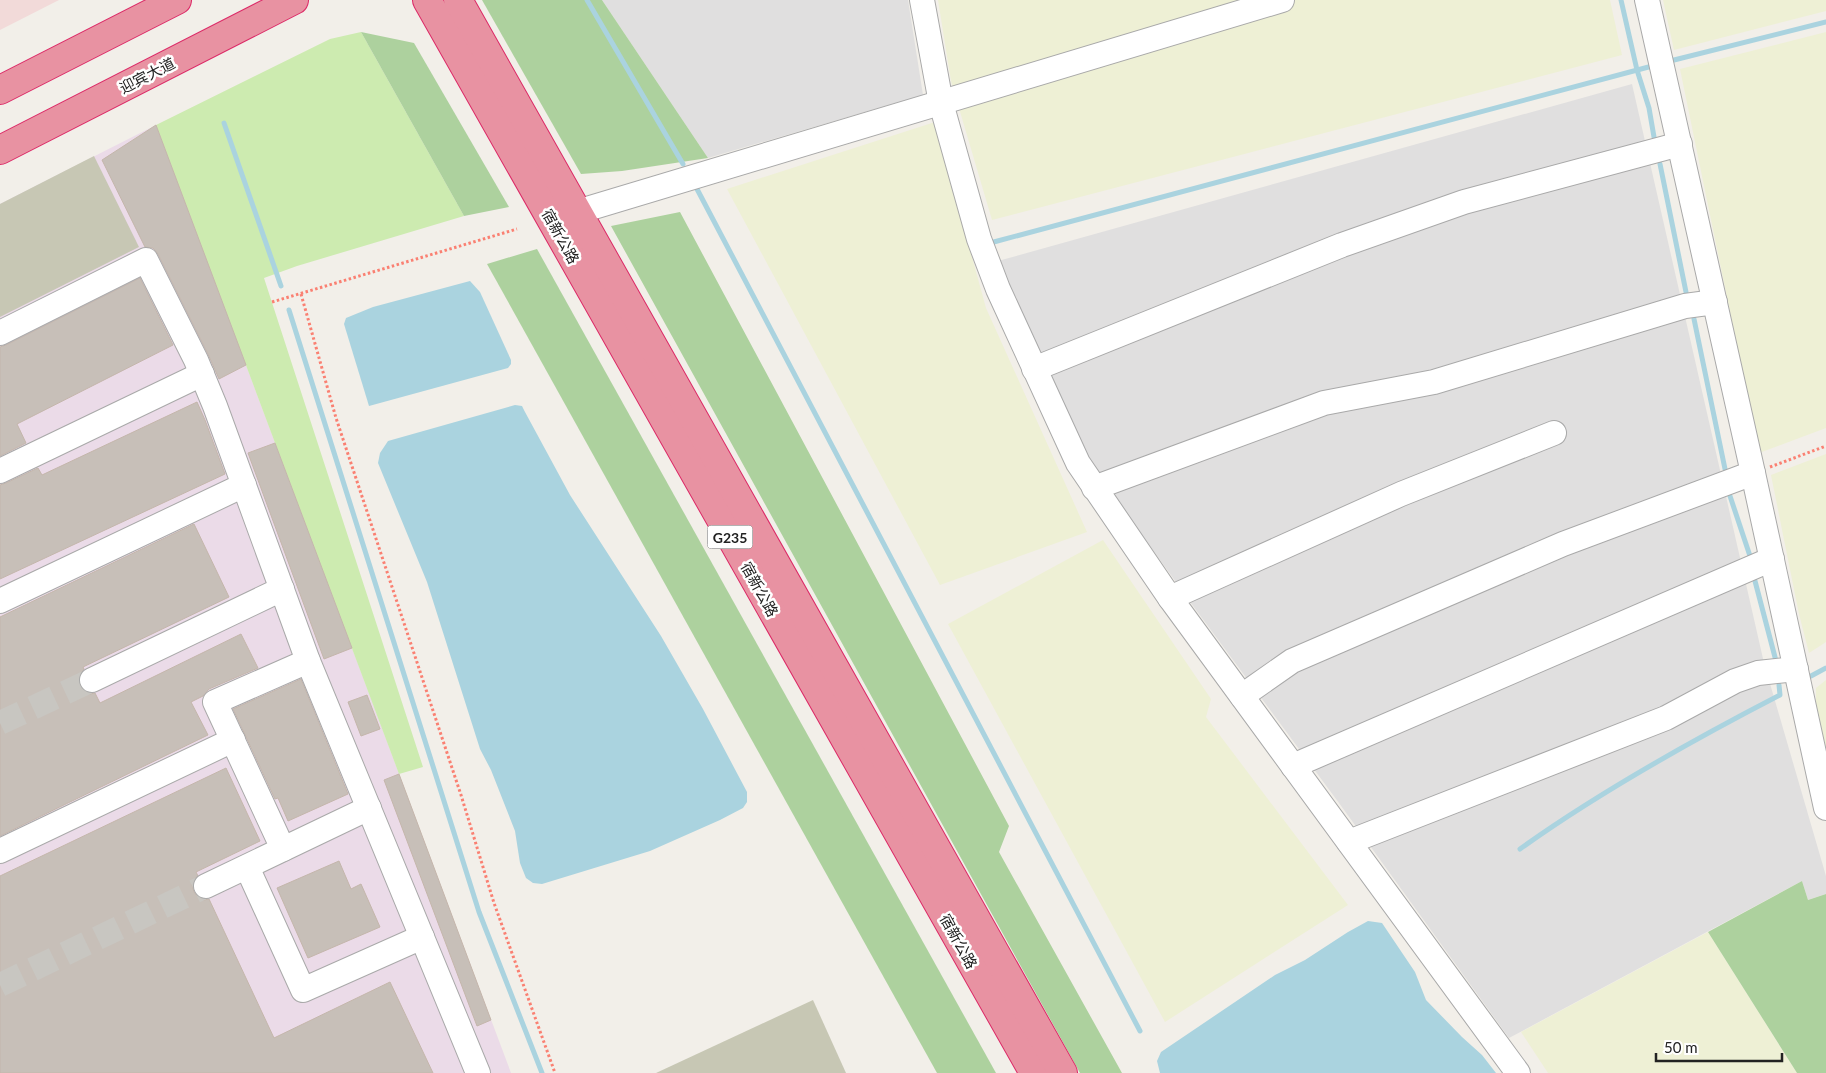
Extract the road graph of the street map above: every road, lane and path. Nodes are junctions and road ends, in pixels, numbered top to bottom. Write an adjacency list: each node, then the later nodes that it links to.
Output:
1 (177, 0): 8 (highway)
2 (294, 0): 11 (highway, 迎宾大道)
3 (427, 0): 45 (highway, 宿新公路 / G235)
4 (458, 0): 12 (highway, 宿新公路 / G235)
5 (922, 0): 9 (street)
6 (1282, 0): 9 (street)
7 (1647, 0): 10 (street)
8 (0, 90)
9 (941, 103): 12 (street); 18 (street)
10 (1680, 144): 16 (street); 18 (street)
11 (0, 150)
12 (577, 212): 47 (highway, 宿新公路 / G235)
13 (517, 229): 14 (path)
14 (301, 294): 15 (path); 46 (path)
15 (272, 302)
16 (1715, 302): 23 (street); 25 (street)
17 (0, 333): 19 (street)
18 (1034, 369): 25 (street)
19 (202, 374): 22 (street); 24 (street)
20 (1554, 434): 28 (street)
21 (1826, 446): 23 (path)
22 (0, 471)
23 (1753, 473): 26 (street); 33 (street)
24 (244, 485): 27 (street); 29 (street)
25 (1094, 488): 28 (street)
26 (1772, 559): 31 (street); 35 (street)
27 (282, 589): 30 (street); 32 (street)
28 (1170, 598): 33 (street)
29 (0, 601)
30 (308, 660): 34 (street); 36 (street)
31 (1796, 669): 37 (street); 38 (street)
32 (92, 680)
33 (1242, 696): 35 (street)
34 (232, 740): 39 (street); 40 (street)
35 (1293, 766): 38 (street)
36 (369, 808): 39 (street); 43 (street)
37 (1826, 808)
38 (1349, 842): 48 (street)
39 (283, 849): 41 (street)
40 (0, 851)
41 (247, 867): 42 (street); 43 (street)
42 (206, 886)
43 (422, 937): 44 (street)
44 (469, 1070)
45 (1032, 1070)
46 (554, 1073)
47 (1062, 1073)
48 (1518, 1073)

